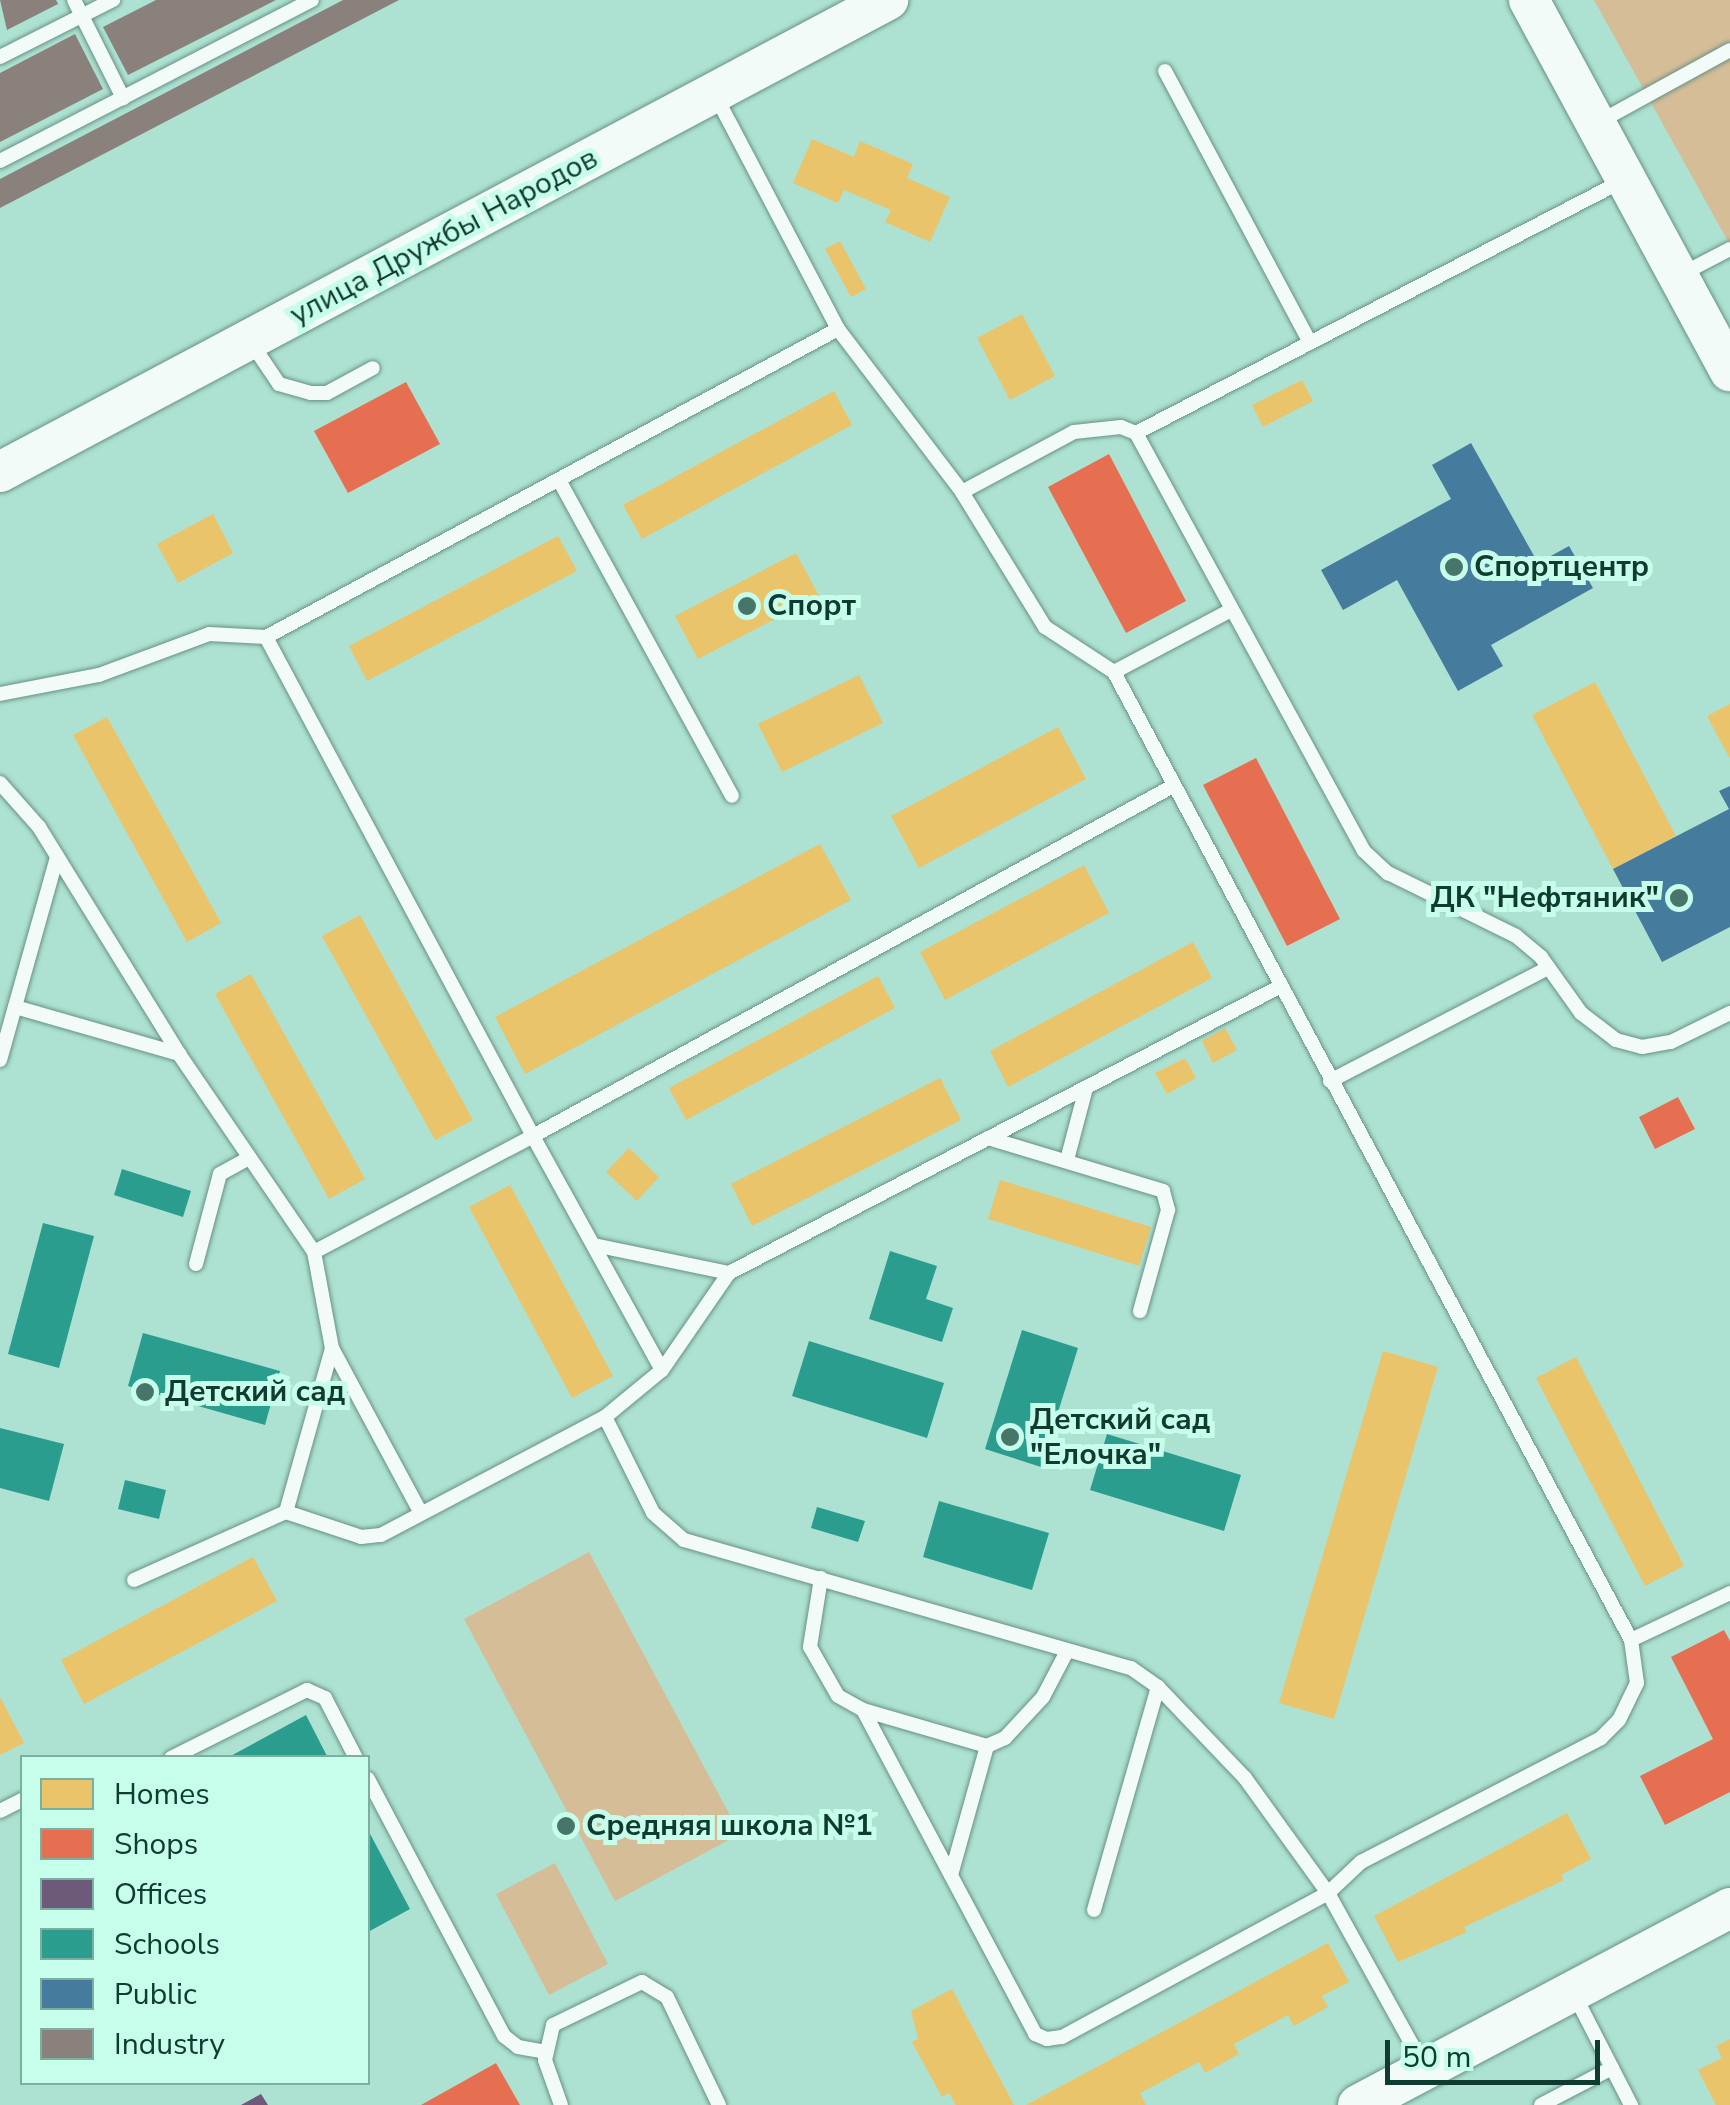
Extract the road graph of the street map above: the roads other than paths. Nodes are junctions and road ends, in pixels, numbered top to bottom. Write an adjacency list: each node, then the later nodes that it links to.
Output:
1 (74, 0): 6 (lane)
2 (113, 0): 6 (lane)
3 (312, 0): 11 (lane)
4 (888, 0): 10 (main road, улица Дружбы Народов)
5 (1530, 0): 12 (main road)
6 (82, 15): 8 (lane); 11 (lane)
7 (1730, 50): 12 (lane)
8 (0, 57)
9 (1165, 71): 19 (lane)
10 (714, 94): 17 (lane); 18 (main road, улица Дружбы Народов)
11 (123, 98): 13 (lane)
12 (1596, 123): 14 (main road)
13 (0, 162)
14 (1627, 178): 16 (main road); 19 (lane)
15 (1730, 249): 16 (lane)
16 (1679, 276): 21 (main road)
17 (838, 329): 24 (lane); 25 (lane)
18 (250, 340): 20 (lane); 23 (main road, улица Дружбы Народов)
19 (1310, 343): 22 (lane)
20 (373, 368)
21 (1730, 371)
22 (1136, 433): 25 (lane); 26 (lane)
23 (0, 472)
24 (558, 480): 27 (lane); 32 (lane)
25 (962, 492): 28 (lane)
26 (1231, 610): 28 (lane); 34 (lane)
27 (266, 637): 29 (lane); 42 (lane)
28 (1114, 672): 31 (lane)
29 (0, 694)
30 (0, 783): 33 (lane)
31 (1174, 786): 35 (lane); 42 (lane)
32 (732, 796)
33 (57, 857): 36 (lane); 38 (lane)
34 (1548, 968): 37 (lane); 40 (lane)
35 (1279, 987): 40 (lane); 41 (lane)
36 (15, 1007): 38 (lane); 39 (lane)
37 (1730, 1013)
38 (179, 1054): 44 (lane)
39 (0, 1060)
40 (1330, 1081): 59 (lane)
41 (1086, 1088): 43 (lane); 45 (lane)
42 (533, 1136): 46 (lane); 47 (lane)
43 (988, 1138): 45 (lane); 49 (lane)
44 (249, 1158): 47 (lane); 48 (lane)
45 (1067, 1160): 50 (lane)
46 (594, 1245): 49 (lane); 52 (lane)
47 (314, 1252): 51 (lane)
48 (196, 1264)
49 (729, 1274): 52 (lane)
50 (1140, 1312)
51 (332, 1348): 54 (lane); 55 (lane)
52 (662, 1370): 53 (lane)
53 (605, 1418): 55 (lane); 56 (lane)
54 (286, 1512): 55 (lane); 57 (lane)
55 (422, 1514)
56 (821, 1578): 60 (lane); 62 (lane)
57 (134, 1580)
58 (1730, 1592): 59 (lane)
59 (1631, 1640): 68 (lane)
60 (1067, 1650): 61 (lane); 63 (lane)
61 (1158, 1687): 68 (lane); 70 (lane)
62 (863, 1710): 63 (lane); 67 (lane)
63 (987, 1746): 67 (lane)
64 (178, 1755): 65 (lane)
65 (354, 1755)
66 (370, 1783): 72 (lane)
67 (950, 1875): 68 (lane)
68 (1328, 1893): 74 (lane)
69 (1730, 1908): 71 (main road)
70 (1094, 1910)
71 (1572, 1991): 73 (lane); 74 (main road)
72 (546, 2052): 75 (lane); 76 (lane)
73 (1612, 2068): 78 (lane); 79 (lane)
74 (1415, 2080): 77 (main road)
75 (561, 2105)
76 (719, 2105)
77 (1358, 2105)
78 (1542, 2105)
79 (1631, 2105)

